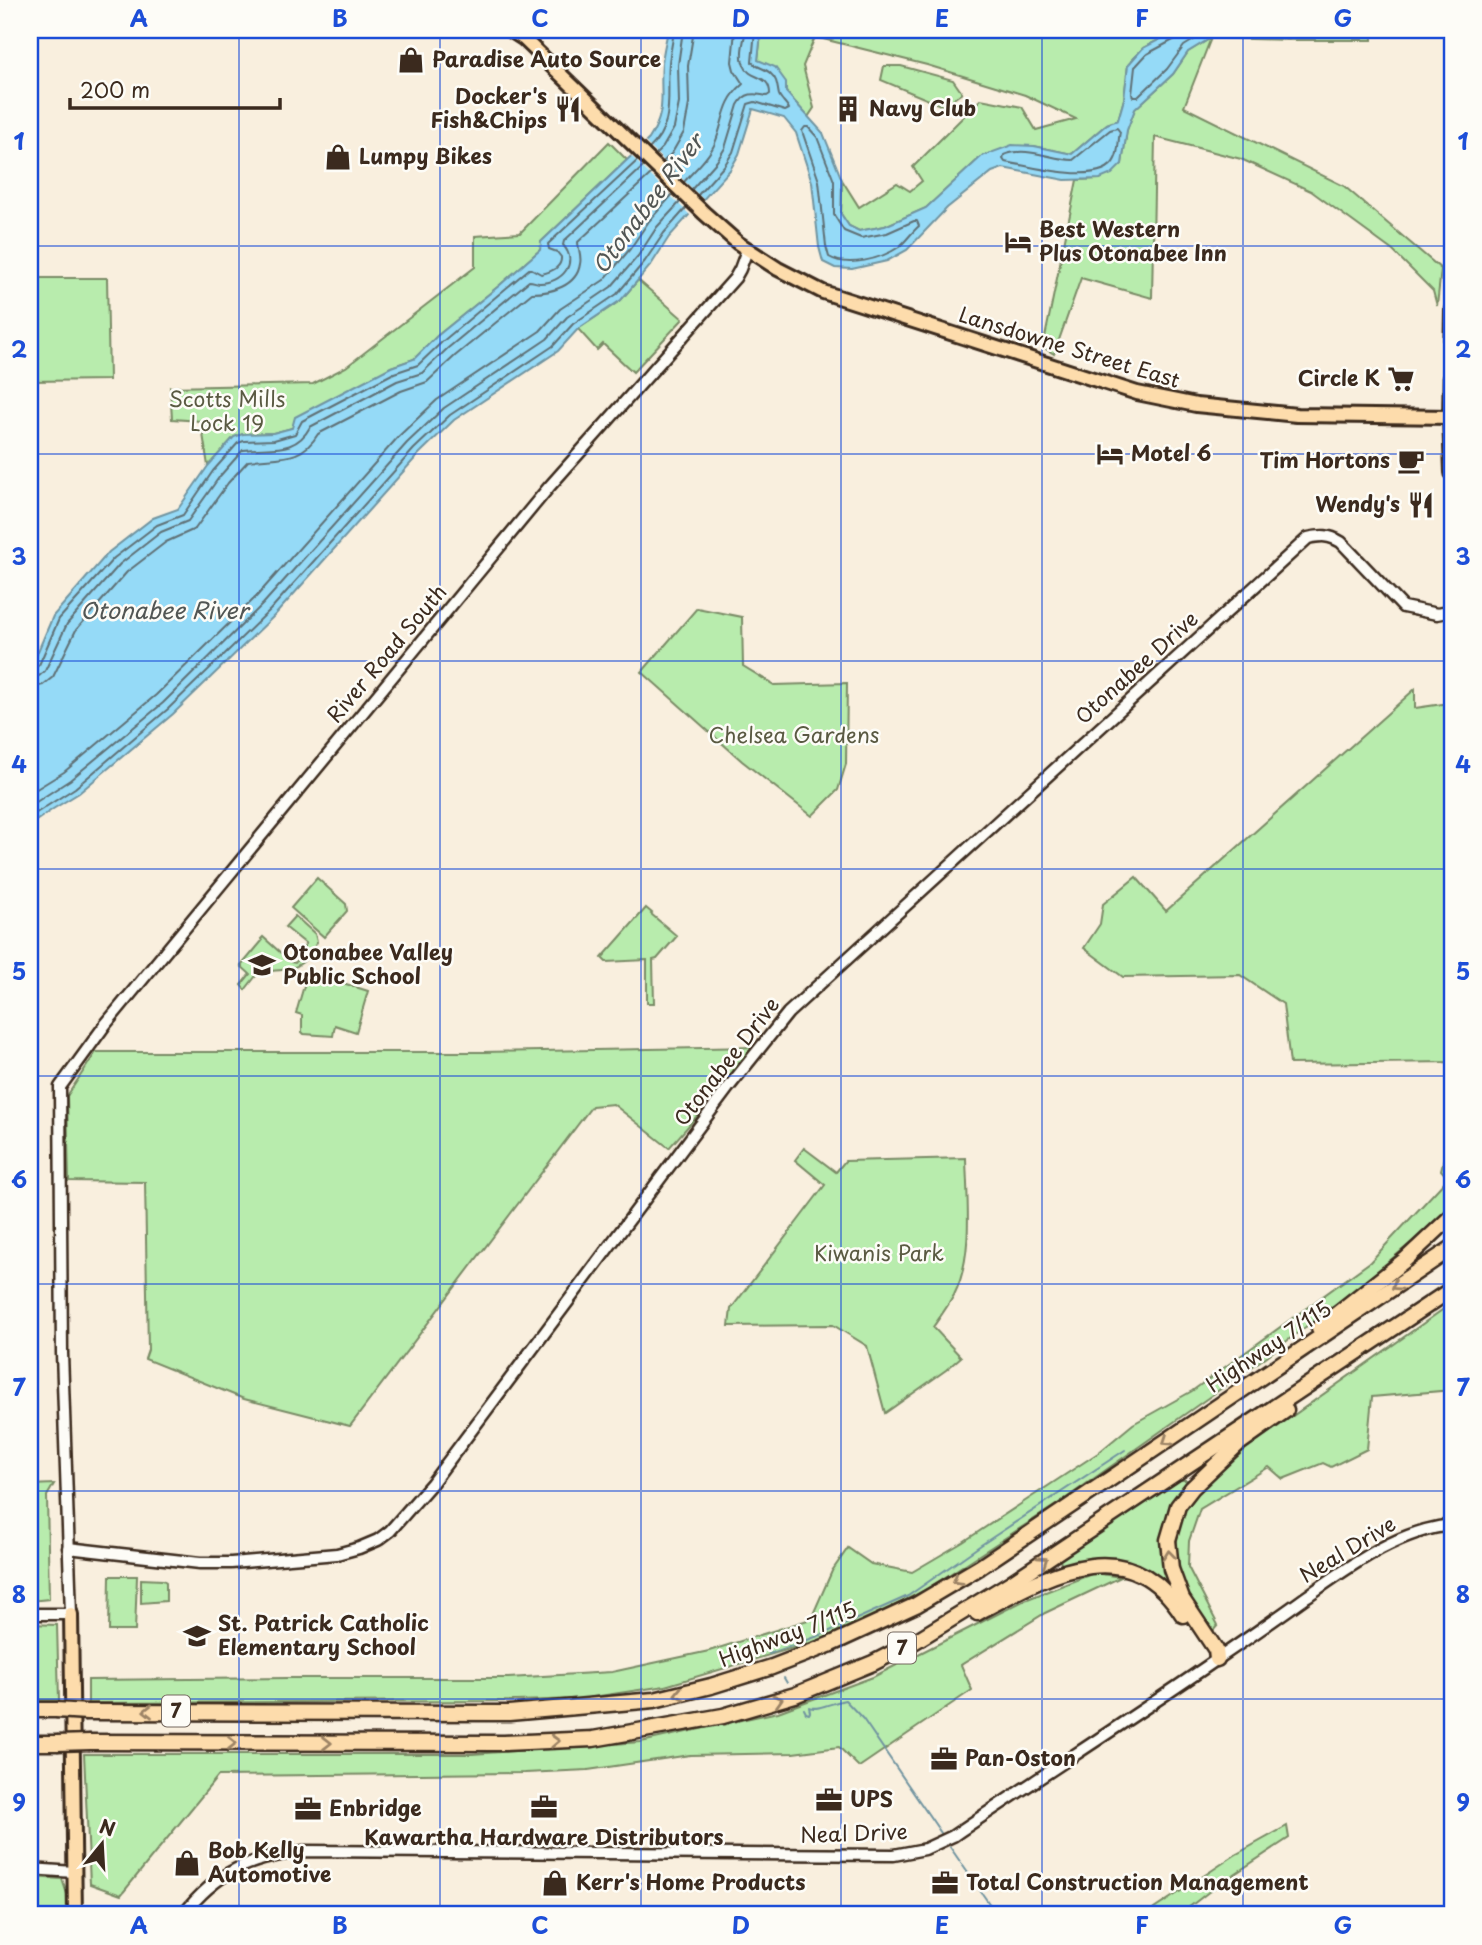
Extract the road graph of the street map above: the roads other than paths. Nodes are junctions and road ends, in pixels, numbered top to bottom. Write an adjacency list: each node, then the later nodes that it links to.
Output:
1 (510, 30): 2 (main road, Lansdowne Street East)
2 (747, 250): 4 (main road, Lansdowne Street East); 13 (street, River Road South)
3 (1452, 309): 4 (main road)
4 (1451, 417): 5 (main road)
5 (1452, 473)
6 (1452, 611): 13 (street, Otonabee Drive)
7 (1452, 1216): 11 (highway)
8 (1452, 1248): 11 (highway, Highway 7/115 / 7, one-way to 11)
9 (1452, 1289): 10 (highway, 7)
10 (1354, 1353): 16 (highway, 7, one-way to 10); 17 (highway, one-way to 10)
11 (1205, 1415): 18 (highway, Highway 7/115 / 7, one-way to 18, bridge)
12 (1452, 1525): 17 (street, Neal Drive)
13 (68, 1548): 15 (street)
14 (30, 1614): 15 (street)
15 (71, 1614): 21 (main road)
16 (912, 1643): 17 (highway); 19 (highway, 7, one-way to 16, bridge)
17 (1217, 1660): 23 (street, Neal Drive)
18 (30, 1710)
19 (30, 1742)
20 (30, 1869): 21 (street)
21 (74, 1872): 22 (main road)
22 (75, 1915)
23 (183, 1915)

